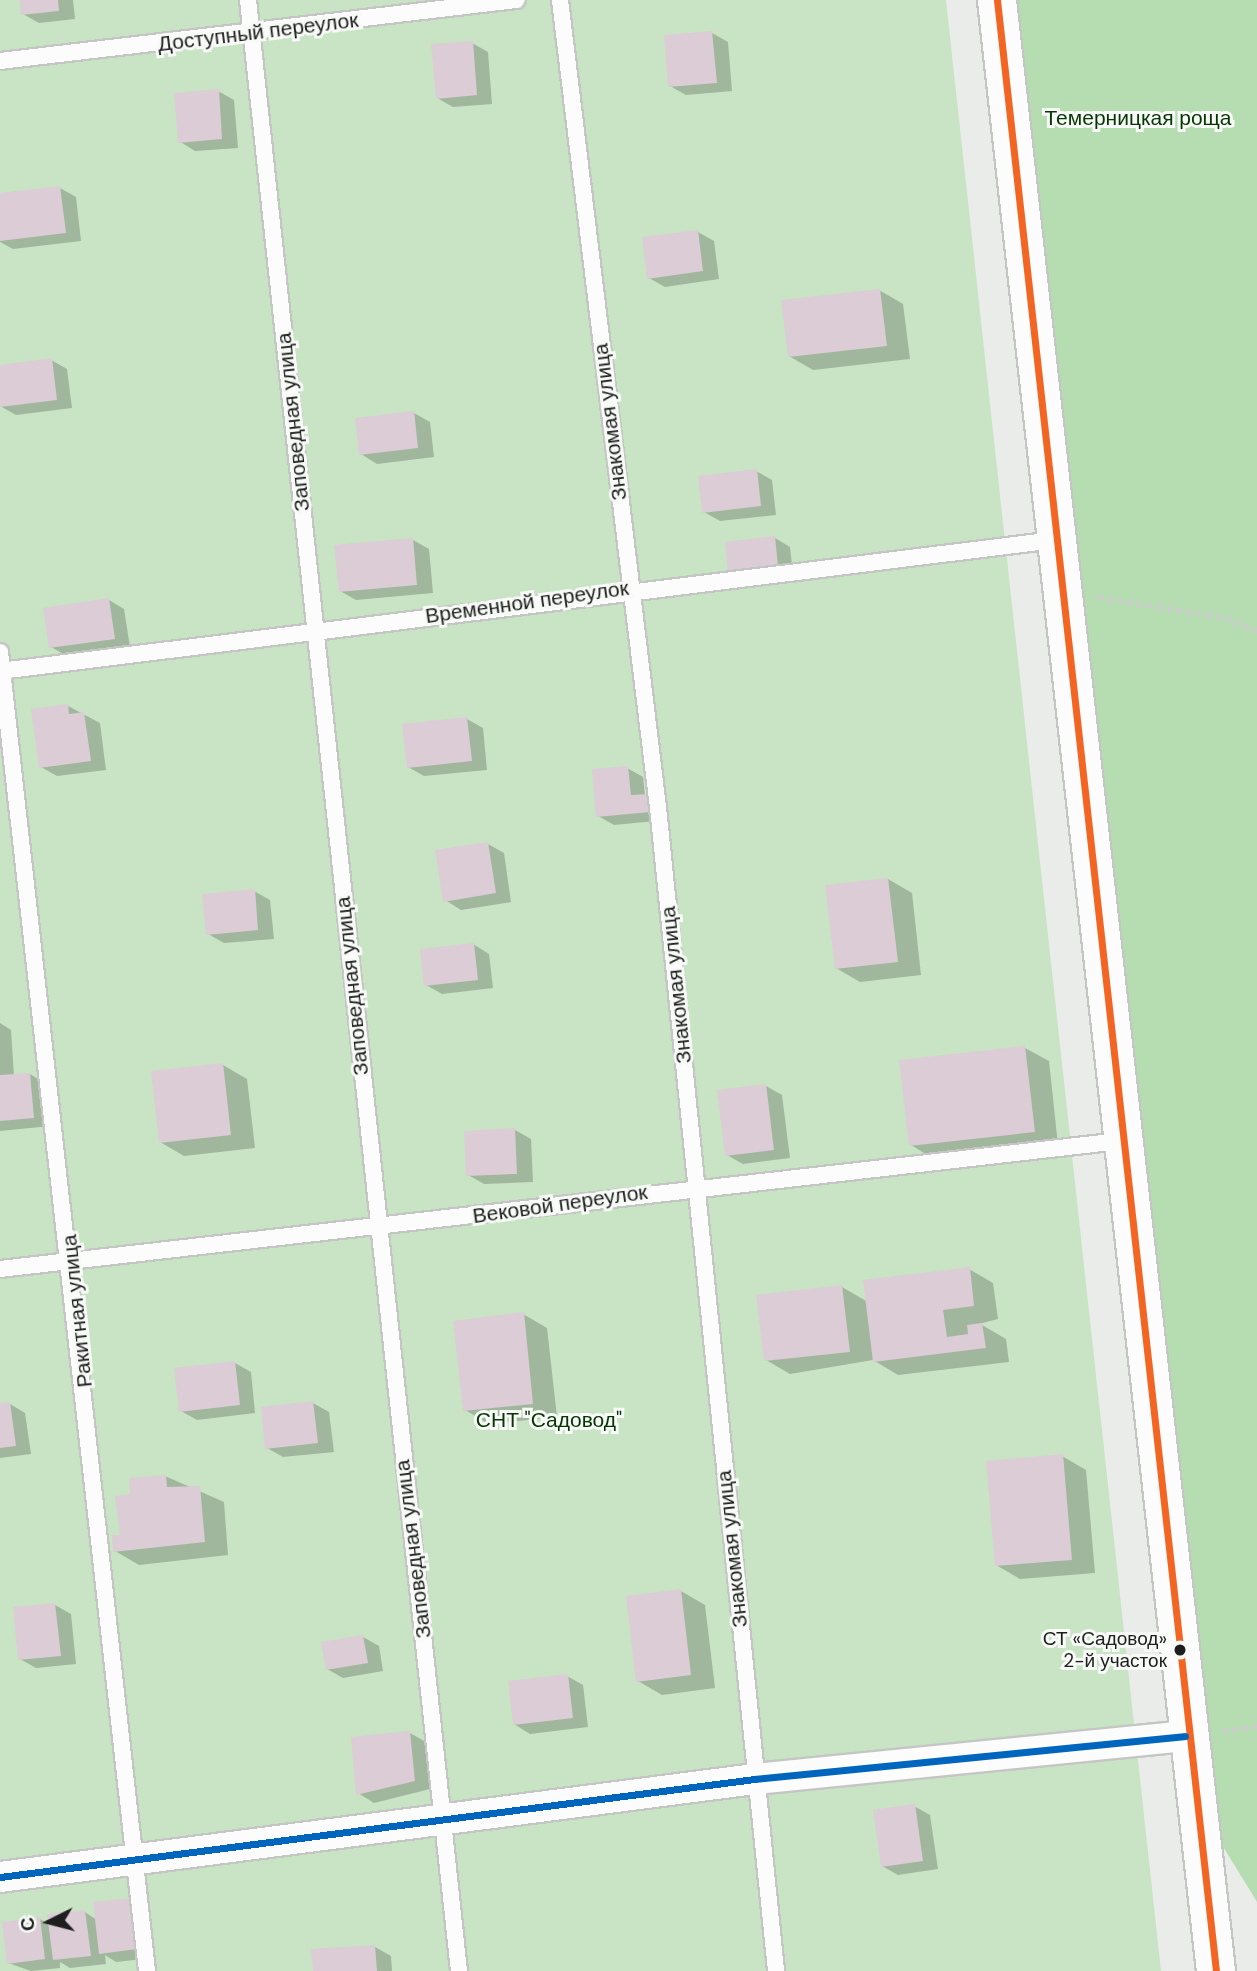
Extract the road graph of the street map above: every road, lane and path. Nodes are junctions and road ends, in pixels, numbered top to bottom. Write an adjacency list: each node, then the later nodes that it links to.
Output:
1 (248, 0): 5 (lane, Заповедная улица)
2 (516, 0): 5 (lane, Доступный переулок)
3 (560, 0): 8 (lane, Знакомая улица)
4 (997, 0): 7 (street)
5 (252, 34): 6 (lane, Доступный переулок); 10 (lane, Заповедная улица)
6 (0, 61)
7 (1055, 540): 8 (lane, Временной переулок); 9 (street)
8 (629, 588): 10 (lane, Временной переулок); 15 (lane, Знакомая улица)
9 (1061, 591): 11 (path); 14 (street)
10 (315, 630): 13 (lane, Временной переулок); 16 (lane, Заповедная улица)
11 (1257, 631)
12 (0, 652): 13 (lane, Ракитная улица)
13 (1, 671): 17 (lane, Ракитная улица)
14 (1120, 1141): 15 (lane, Вековой переулок); 19 (street)
15 (697, 1185): 16 (lane, Вековой переулок); 20 (lane, Знакомая улица)
16 (377, 1230): 17 (lane, Вековой переулок); 21 (lane, Заповедная улица)
17 (72, 1261): 18 (lane, Вековой переулок); 22 (lane, Ракитная улица)
18 (0, 1269)
19 (1185, 1736): 20 (street); 27 (street)
20 (755, 1779): 21 (street); 26 (lane, Знакомая улица)
21 (445, 1824): 22 (street); 25 (lane, Заповедная улица)
22 (136, 1861): 23 (street); 24 (lane, Ракитная улица)
23 (0, 1877)
24 (147, 1971)
25 (459, 1971)
26 (776, 1971)
27 (1216, 1971)

